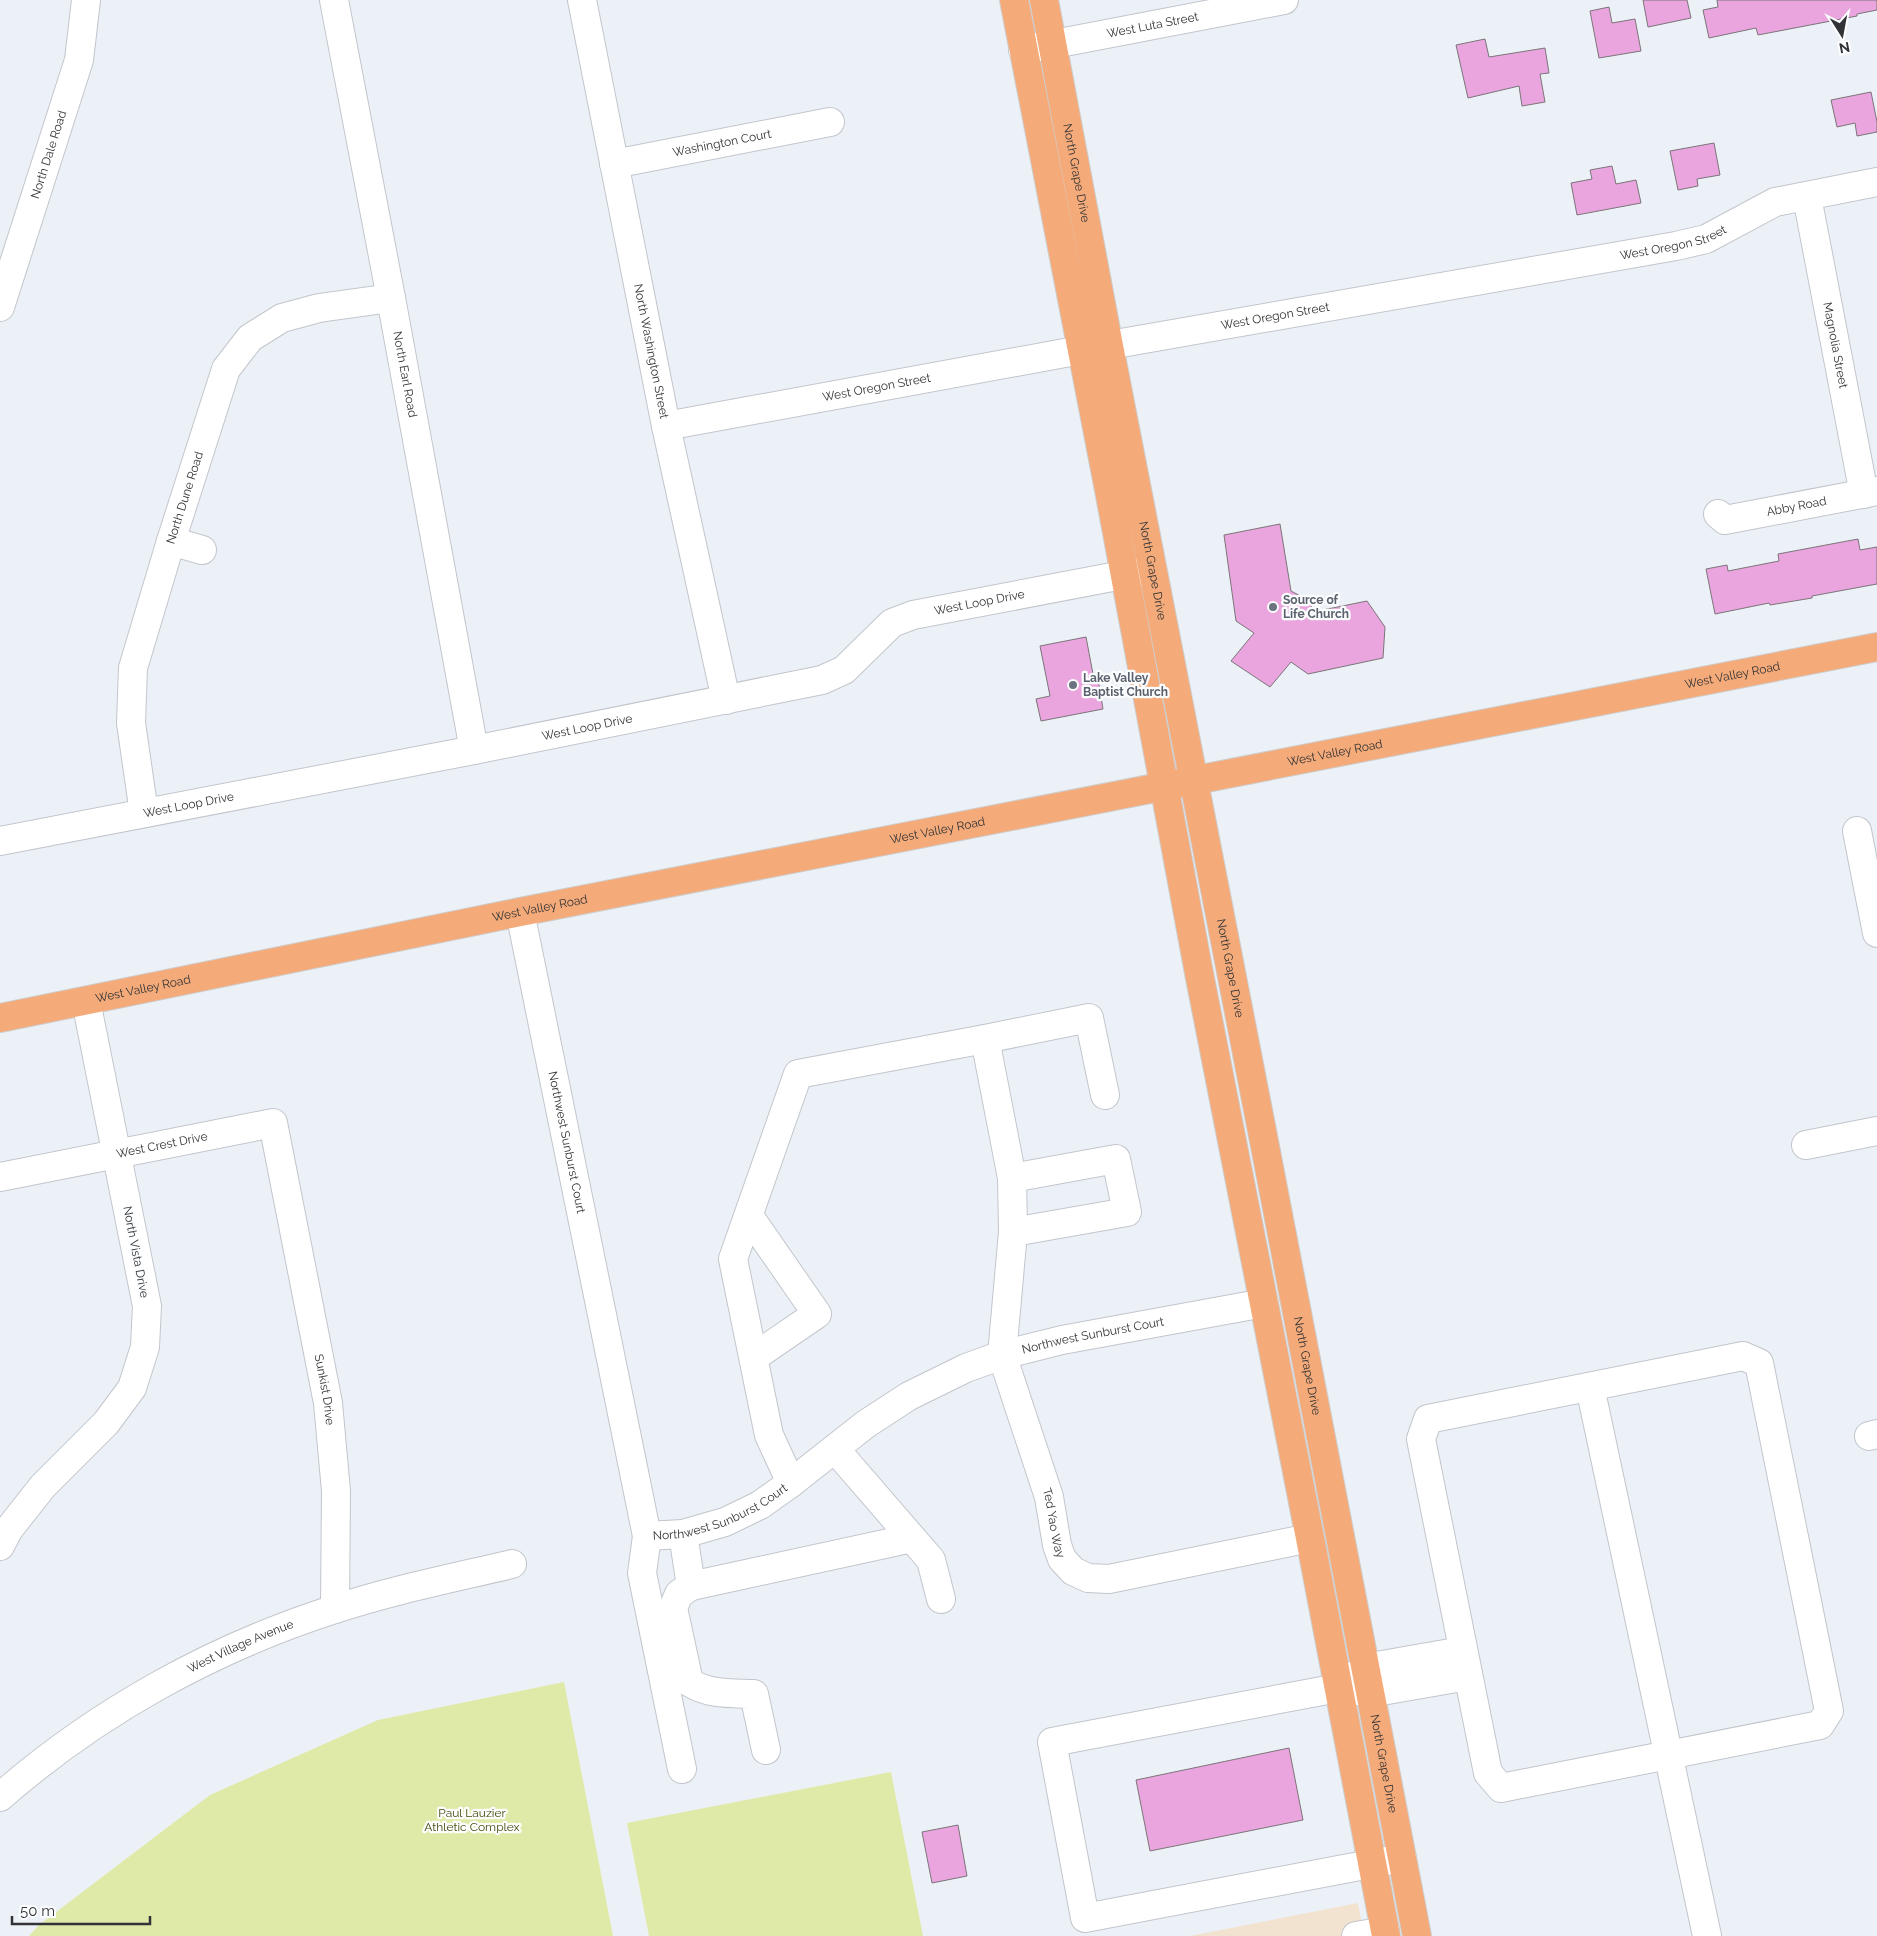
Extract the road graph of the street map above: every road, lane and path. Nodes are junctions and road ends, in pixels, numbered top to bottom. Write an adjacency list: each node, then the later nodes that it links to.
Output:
1 (86, 0): 14 (street, North Dale Road)
2 (334, 0): 13 (street, North Earl Road)
3 (582, 0): 10 (street, North Washington Street)
4 (1014, 0): 8 (main road)
5 (1044, 0): 7 (main road, North Grape Drive)
6 (1284, 0): 7 (street, West Luta Street)
7 (1053, 45): 8 (street, West Luta Street); 15 (main road, North Grape Drive)
8 (1024, 50): 16 (main road)
9 (830, 122): 10 (street, Washington Court)
10 (614, 164): 17 (street, North Washington Street)
11 (1877, 182): 12 (street, West Oregon Street)
12 (1807, 197): 15 (street, West Oregon Street); 18 (street, Magnolia Street)
13 (391, 298): 20 (street, North Dune Road); 26 (street, North Earl Road)
14 (0, 307)
15 (1109, 346): 16 (street, West Oregon Street); 22 (main road, North Grape Drive)
16 (1081, 350): 17 (street, West Oregon Street); 23 (main road)
17 (666, 426): 25 (street, North Washington Street)
18 (1870, 492): 19 (street, Abby Road)
19 (1718, 514)
20 (171, 541): 21 (street); 29 (street, North Dune Road)
21 (202, 550)
22 (1154, 569): 23 (street, West Loop Drive); 27 (main road, North Grape Drive)
23 (1125, 574): 25 (street, West Loop Drive); 28 (main road)
24 (1877, 647): 27 (main road, West Valley Road)
25 (726, 700): 26 (street, West Loop Drive)
26 (474, 750): 29 (street, West Loop Drive)
27 (1194, 780): 28 (main road, West Valley Road); 62 (main road, North Grape Drive)
28 (1163, 786): 32 (main road, West Valley Road); 46 (main road)
29 (144, 813): 31 (street, West Loop Drive)
30 (1857, 832): 33 (street)
31 (0, 841)
32 (520, 912): 34 (main road, West Valley Road); 53 (street, Northwest Sunburst Court)
33 (1877, 933)
34 (86, 1001): 35 (main road, West Valley Road); 40 (street, North Vista Drive)
35 (0, 1018)
36 (986, 1039): 37 (street); 43 (street); 44 (street)
37 (1105, 1095)
38 (1877, 1131): 39 (street)
39 (1806, 1145)
40 (117, 1154): 41 (street, West Crest Drive); 42 (street, West Crest Drive); 56 (street, North Vista Drive)
41 (284, 1174): 60 (street, Sunkist Drive)
42 (0, 1177)
43 (1012, 1178): 45 (street); 45 (street)
44 (748, 1216): 48 (street); 48 (street)
45 (1013, 1232): 47 (street)
46 (1264, 1303): 47 (street, Northwest Sunburst Court); 55 (main road)
47 (1002, 1355): 50 (street, Northwest Sunburst Court); 55 (street, Ted Yao Way)
48 (754, 1357): 51 (street)
49 (1590, 1387): 61 (street); 65 (street); 65 (street)
50 (835, 1449): 51 (street, Northwest Sunburst Court); 54 (street)
51 (791, 1483): 52 (street, Northwest Sunburst Court)
52 (683, 1534): 53 (street, Northwest Sunburst Court); 58 (street)
53 (647, 1536): 66 (street)
54 (912, 1538): 58 (street); 59 (street)
55 (1310, 1538): 63 (main road)
56 (0, 1546)
57 (512, 1564): 60 (street, West Village Avenue)
58 (691, 1586): 64 (street)
59 (941, 1599)
60 (335, 1609): 67 (street, West Village Avenue)
61 (1465, 1663): 62 (street); 65 (street)
62 (1368, 1681): 63 (street); 68 (main road, North Grape Drive)
63 (1338, 1688): 69 (main road); 69 (street)
64 (766, 1750)
65 (1668, 1756): 73 (street)
66 (682, 1769)
67 (0, 1797)
68 (1402, 1858): 69 (street); 72 (main road, North Grape Drive)
69 (1372, 1864): 70 (main road)
70 (1385, 1934): 71 (street)
71 (1356, 1936)
72 (1417, 1936)
73 (1707, 1936)

